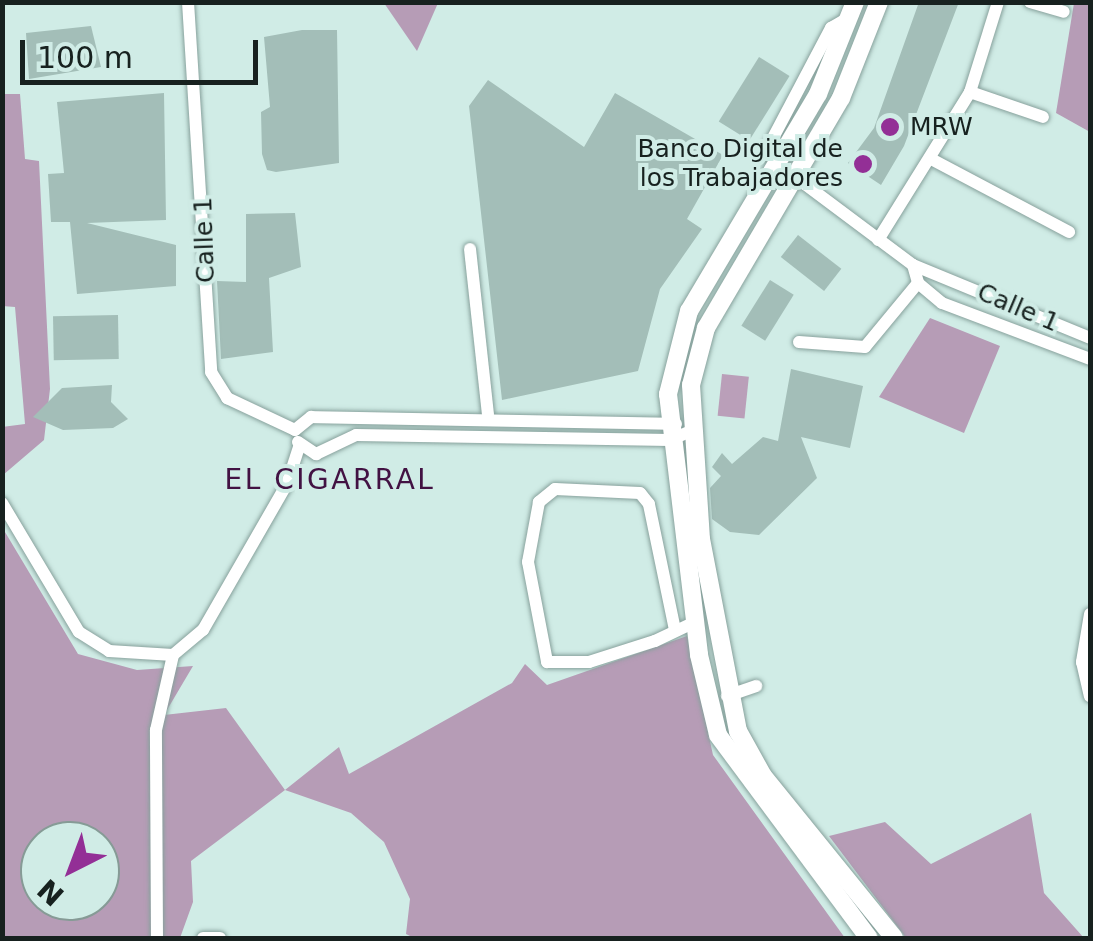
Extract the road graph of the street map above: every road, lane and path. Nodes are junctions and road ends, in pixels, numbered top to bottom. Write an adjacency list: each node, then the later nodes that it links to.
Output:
1 (188, 2): 22 (street, Calle 1)
2 (878, 2): 11 (main road)
3 (998, 2): 7 (street)
4 (1030, 2): 6 (street)
5 (853, 10): 9 (main road)
6 (1064, 12)
7 (970, 92): 8 (street); 10 (street)
8 (1043, 117)
9 (771, 159): 11 (street, Calle 1); 24 (main road)
10 (933, 160): 12 (street); 13 (street)
11 (798, 176): 13 (street, Calle 1); 23 (main road)
12 (1070, 232)
13 (878, 240): 15 (street, Calle 1)
14 (470, 248): 20 (street)
15 (913, 264): 16 (street); 17 (street, Calle 1)
16 (918, 283): 18 (street); 19 (street)
17 (1090, 338)
18 (799, 342)
19 (1090, 359)
20 (488, 415): 21 (street); 24 (street)
21 (354, 418): 22 (street); 25 (street)
22 (295, 430): 26 (street)
23 (694, 430): 24 (street); 33 (main road)
24 (670, 431): 25 (street); 29 (main road)
25 (356, 435): 26 (street)
26 (299, 448): 31 (street)
27 (2, 503): 31 (street)
28 (1090, 614): 34 (street)
29 (694, 622): 30 (street); 38 (main road)
30 (675, 630): 30 (street)
31 (173, 654): 35 (street)
32 (756, 686): 33 (street)
33 (728, 696): 39 (main road)
34 (1090, 696)
35 (157, 938)
36 (203, 938): 37 (street)
37 (220, 938)
38 (869, 938)
39 (894, 938)

